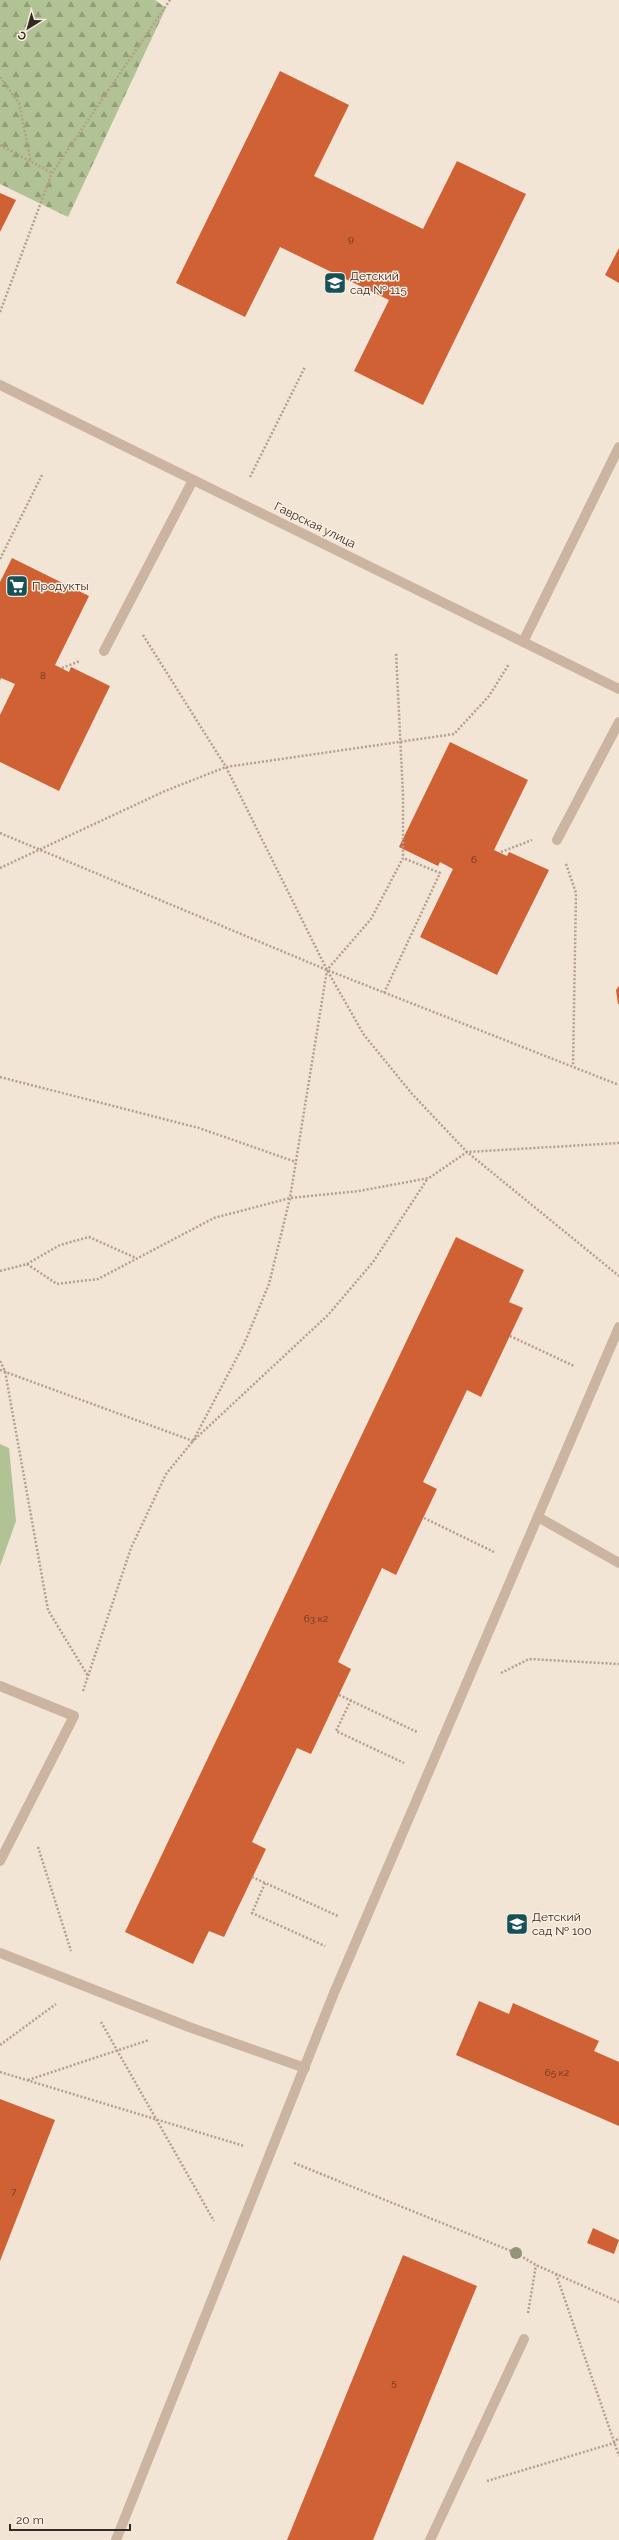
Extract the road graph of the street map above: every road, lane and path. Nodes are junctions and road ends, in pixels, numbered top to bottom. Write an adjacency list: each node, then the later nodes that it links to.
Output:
1 (170, 0): 5 (path)
2 (0, 77): 4 (path)
3 (0, 145): 4 (path)
4 (32, 162): 5 (path)
5 (52, 173): 6 (path)
6 (0, 312)
7 (305, 367): 11 (path)
8 (0, 385): 12 (street, Гаврская улица)
9 (619, 447): 15 (street)
10 (42, 475): 13 (path)
11 (250, 477)
12 (193, 480): 14 (street); 15 (street, Гаврская улица)
13 (0, 557)
14 (127, 608): 16 (street); 21 (path)
15 (522, 642): 18 (street, Гаврская улица); 20 (path)
16 (104, 651)
17 (396, 652): 20 (path)
18 (619, 689)
19 (619, 722): 23 (street)
20 (400, 741): 21 (path); 26 (path)
21 (226, 767): 24 (path); 28 (path)
22 (0, 833): 24 (path)
23 (558, 840): 25 (path); 30 (path)
24 (41, 850): 27 (path); 28 (path)
25 (500, 852)
26 (403, 858): 28 (path); 29 (path)
27 (0, 868)
28 (327, 970): 29 (path); 34 (path); 35 (path)
29 (384, 992): 30 (path)
30 (573, 1066): 32 (path)
31 (0, 1077): 35 (path)
32 (619, 1085)
33 (619, 1143): 34 (path)
34 (467, 1152): 36 (path); 41 (path)
35 (296, 1162): 37 (path)
36 (429, 1178): 37 (path); 48 (path)
37 (290, 1198): 38 (path); 48 (path)
38 (137, 1258): 39 (path); 39 (path)
39 (27, 1264): 40 (path)
40 (0, 1271)
41 (619, 1276)
42 (619, 1327): 47 (street)
43 (510, 1336): 47 (path)
44 (0, 1361): 46 (path)
45 (0, 1370): 46 (path)
46 (5, 1371): 48 (path); 54 (path)
47 (598, 1378): 49 (street)
48 (193, 1441): 54 (path)
49 (538, 1517): 51 (street); 52 (street)
50 (424, 1518): 51 (path)
51 (518, 1563): 56 (street)
52 (619, 1563)
53 (619, 1664): 56 (path)
54 (88, 1676): 59 (path)
55 (0, 1686): 59 (street)
56 (462, 1693): 60 (street)
57 (339, 1695): 58 (path)
58 (350, 1700): 60 (path); 61 (path)
59 (74, 1716): 62 (street)
60 (441, 1743): 61 (street)
61 (428, 1774): 66 (street)
62 (26, 1809): 63 (street); 69 (path)
63 (0, 1860)
64 (252, 1877): 65 (path)
65 (265, 1883): 66 (path); 68 (path)
66 (362, 1927): 68 (street)
67 (0, 1953): 69 (street)
68 (350, 1956): 73 (street)
69 (80, 1985): 70 (street); 71 (path); 72 (path)
70 (189, 2027): 72 (path); 73 (street)
71 (0, 2045)
72 (118, 2050): 75 (path); 76 (path)
73 (305, 2068): 77 (street)
74 (0, 2072): 75 (path)
75 (28, 2080): 76 (path)
76 (157, 2120): 77 (path); 78 (path)
77 (271, 2153): 78 (street); 79 (path)
78 (230, 2249): 87 (street)
79 (536, 2265): 80 (path); 82 (path)
80 (556, 2274): 81 (path); 84 (path)
81 (619, 2302)
82 (524, 2339): 86 (street)
83 (619, 2437): 84 (path)
84 (614, 2443): 85 (path); 86 (path)
85 (619, 2456)
86 (452, 2492): 88 (street)
87 (116, 2540)
88 (430, 2540)

